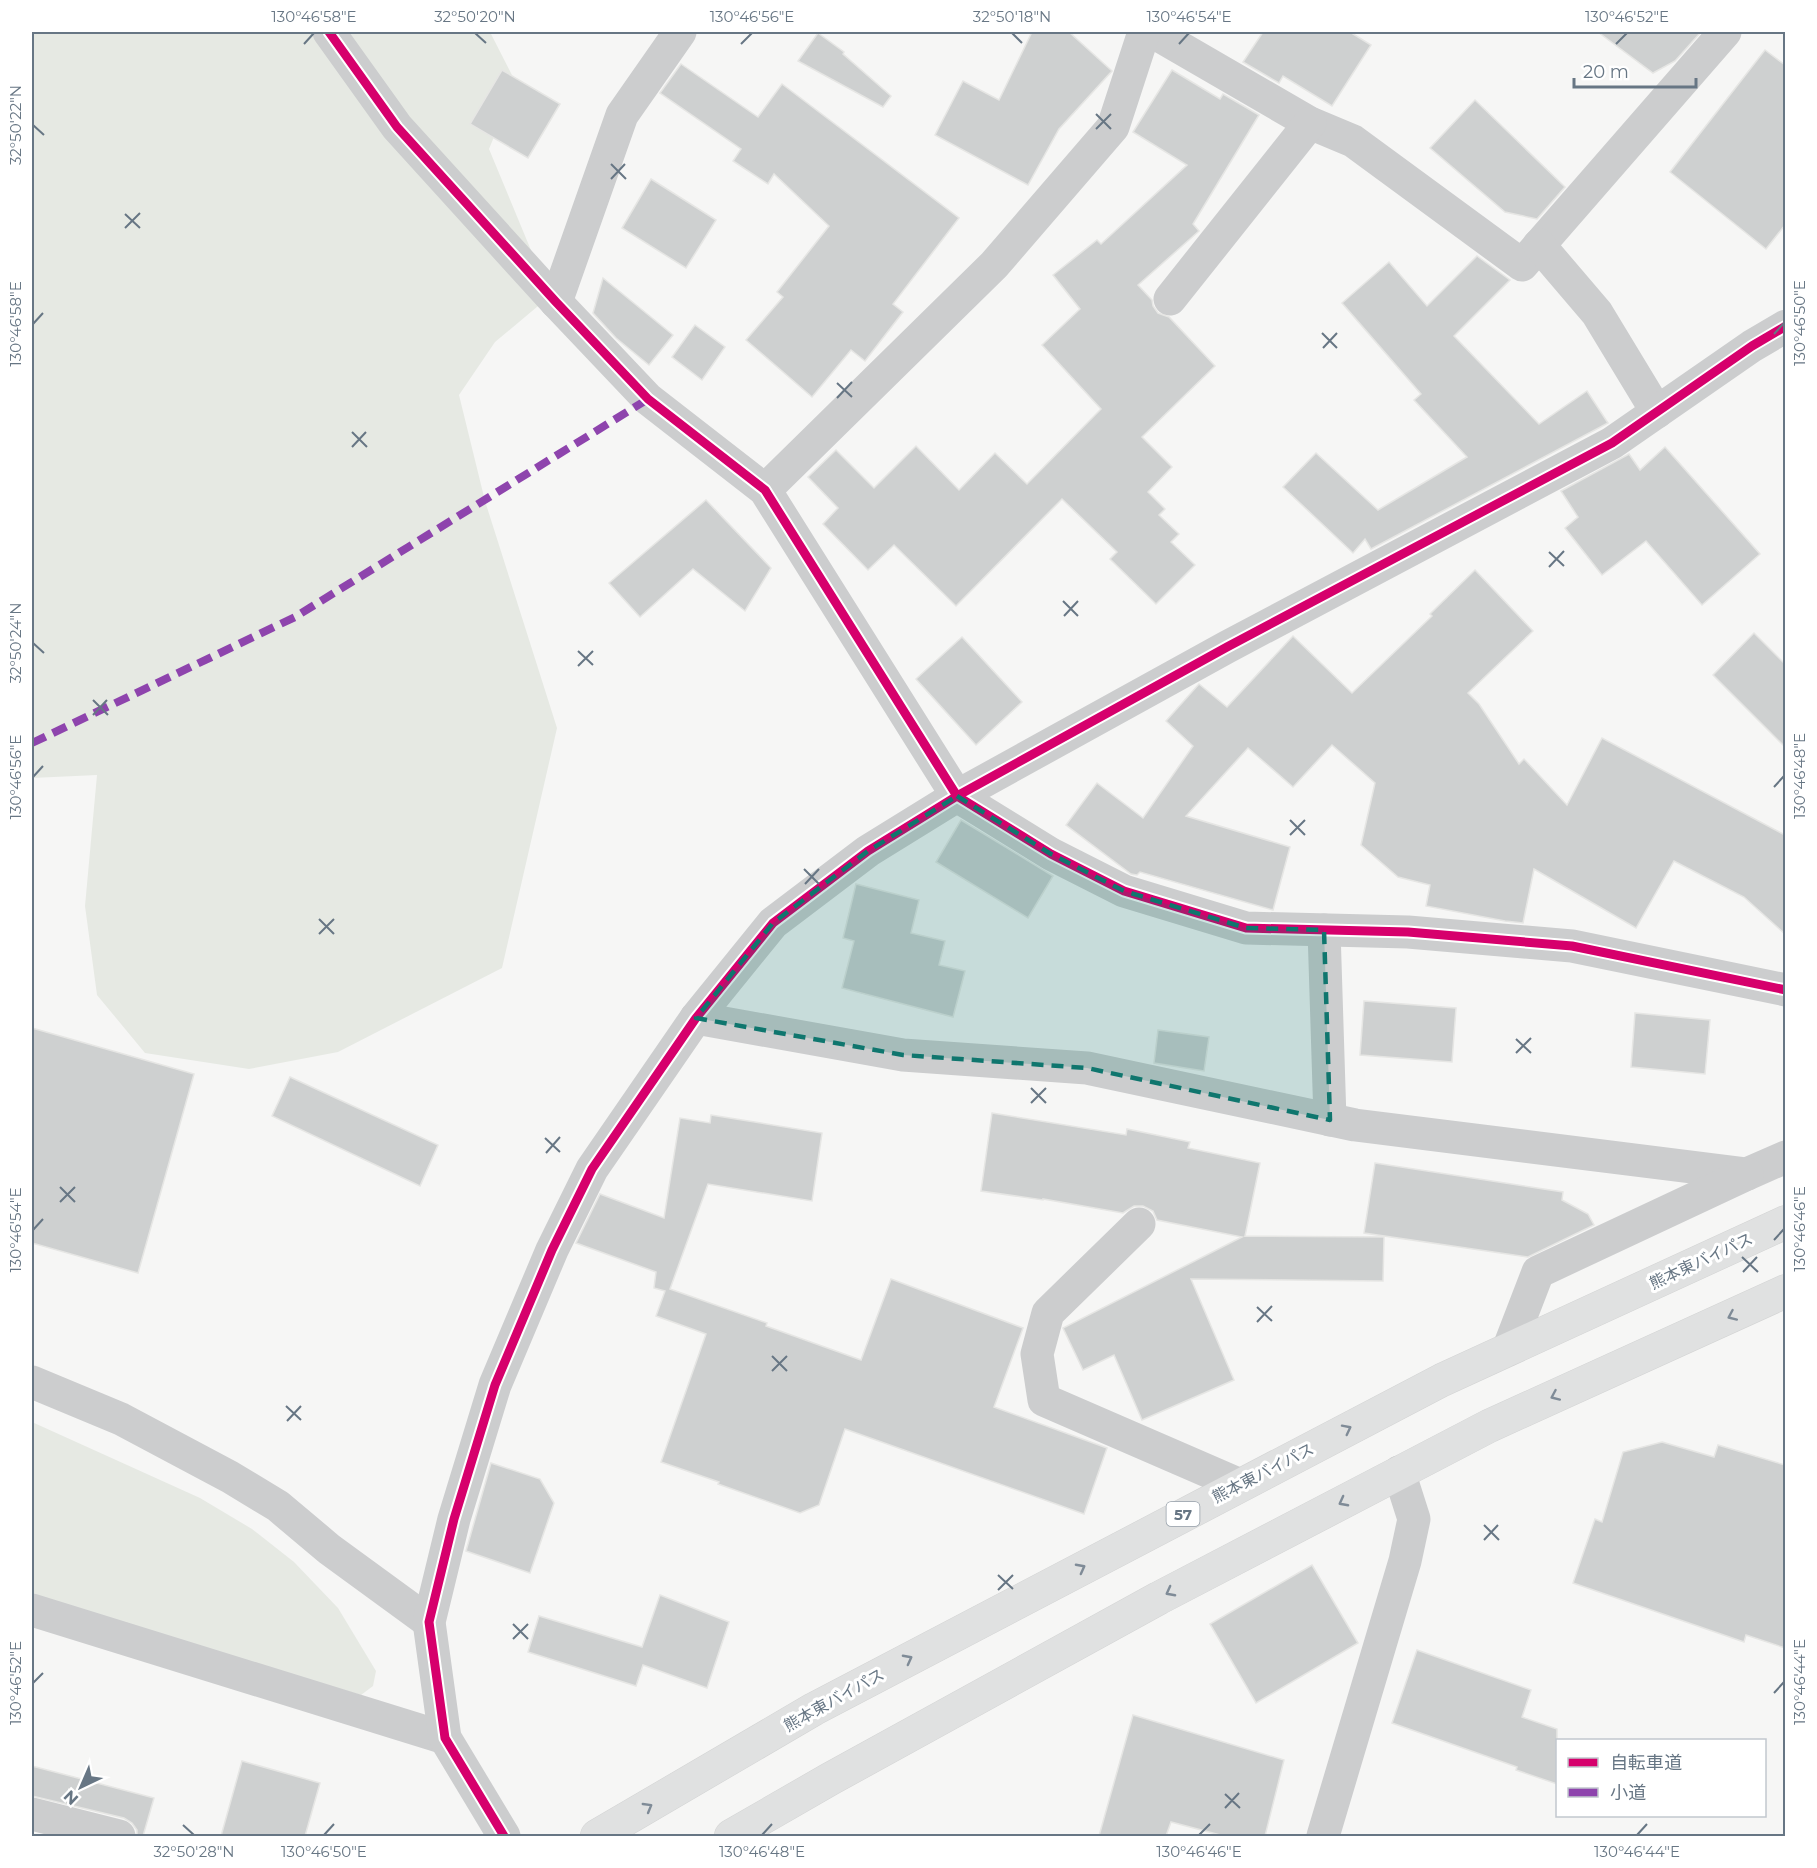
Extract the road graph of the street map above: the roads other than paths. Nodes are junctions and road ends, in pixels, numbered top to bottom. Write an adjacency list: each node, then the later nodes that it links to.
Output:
1 (329, 32): 9 (street)
2 (680, 32): 9 (street)
3 (1144, 32): 12 (street)
4 (1153, 32): 6 (street)
5 (1725, 32): 7 (street)
6 (1310, 123): 7 (street); 8 (street)
7 (1539, 245): 11 (street)
8 (1170, 299)
9 (556, 302): 12 (street)
10 (1785, 326): 11 (street)
11 (1657, 412): 13 (street)
12 (765, 490): 13 (street)
13 (957, 796): 14 (street); 16 (street)
14 (1324, 930): 15 (street); 17 (street)
15 (1785, 990)
16 (696, 1018): 17 (street); 28 (street)
17 (1329, 1120): 19 (street)
18 (1785, 1157): 19 (street)
19 (1747, 1174): 23 (street)
20 (1785, 1222): 23 (highway, 熊本東バイパス / 57)
21 (1139, 1224): 26 (street)
22 (1785, 1291): 25 (highway, one-way to 25)
23 (1508, 1350): 26 (highway, 熊本東バイパス / 57, one-way to 23)
24 (32, 1382): 28 (street)
25 (1399, 1472): 34 (highway, one-way to 34); 35 (street)
26 (1240, 1485): 33 (highway, 熊本東バイパス / 57, one-way to 26)
27 (32, 1610): 29 (street)
28 (429, 1622): 29 (street)
29 (445, 1738): 32 (street)
30 (32, 1814): 31 (street)
31 (118, 1836)
32 (504, 1836)
33 (597, 1836)
34 (731, 1836)
35 (1323, 1836)

